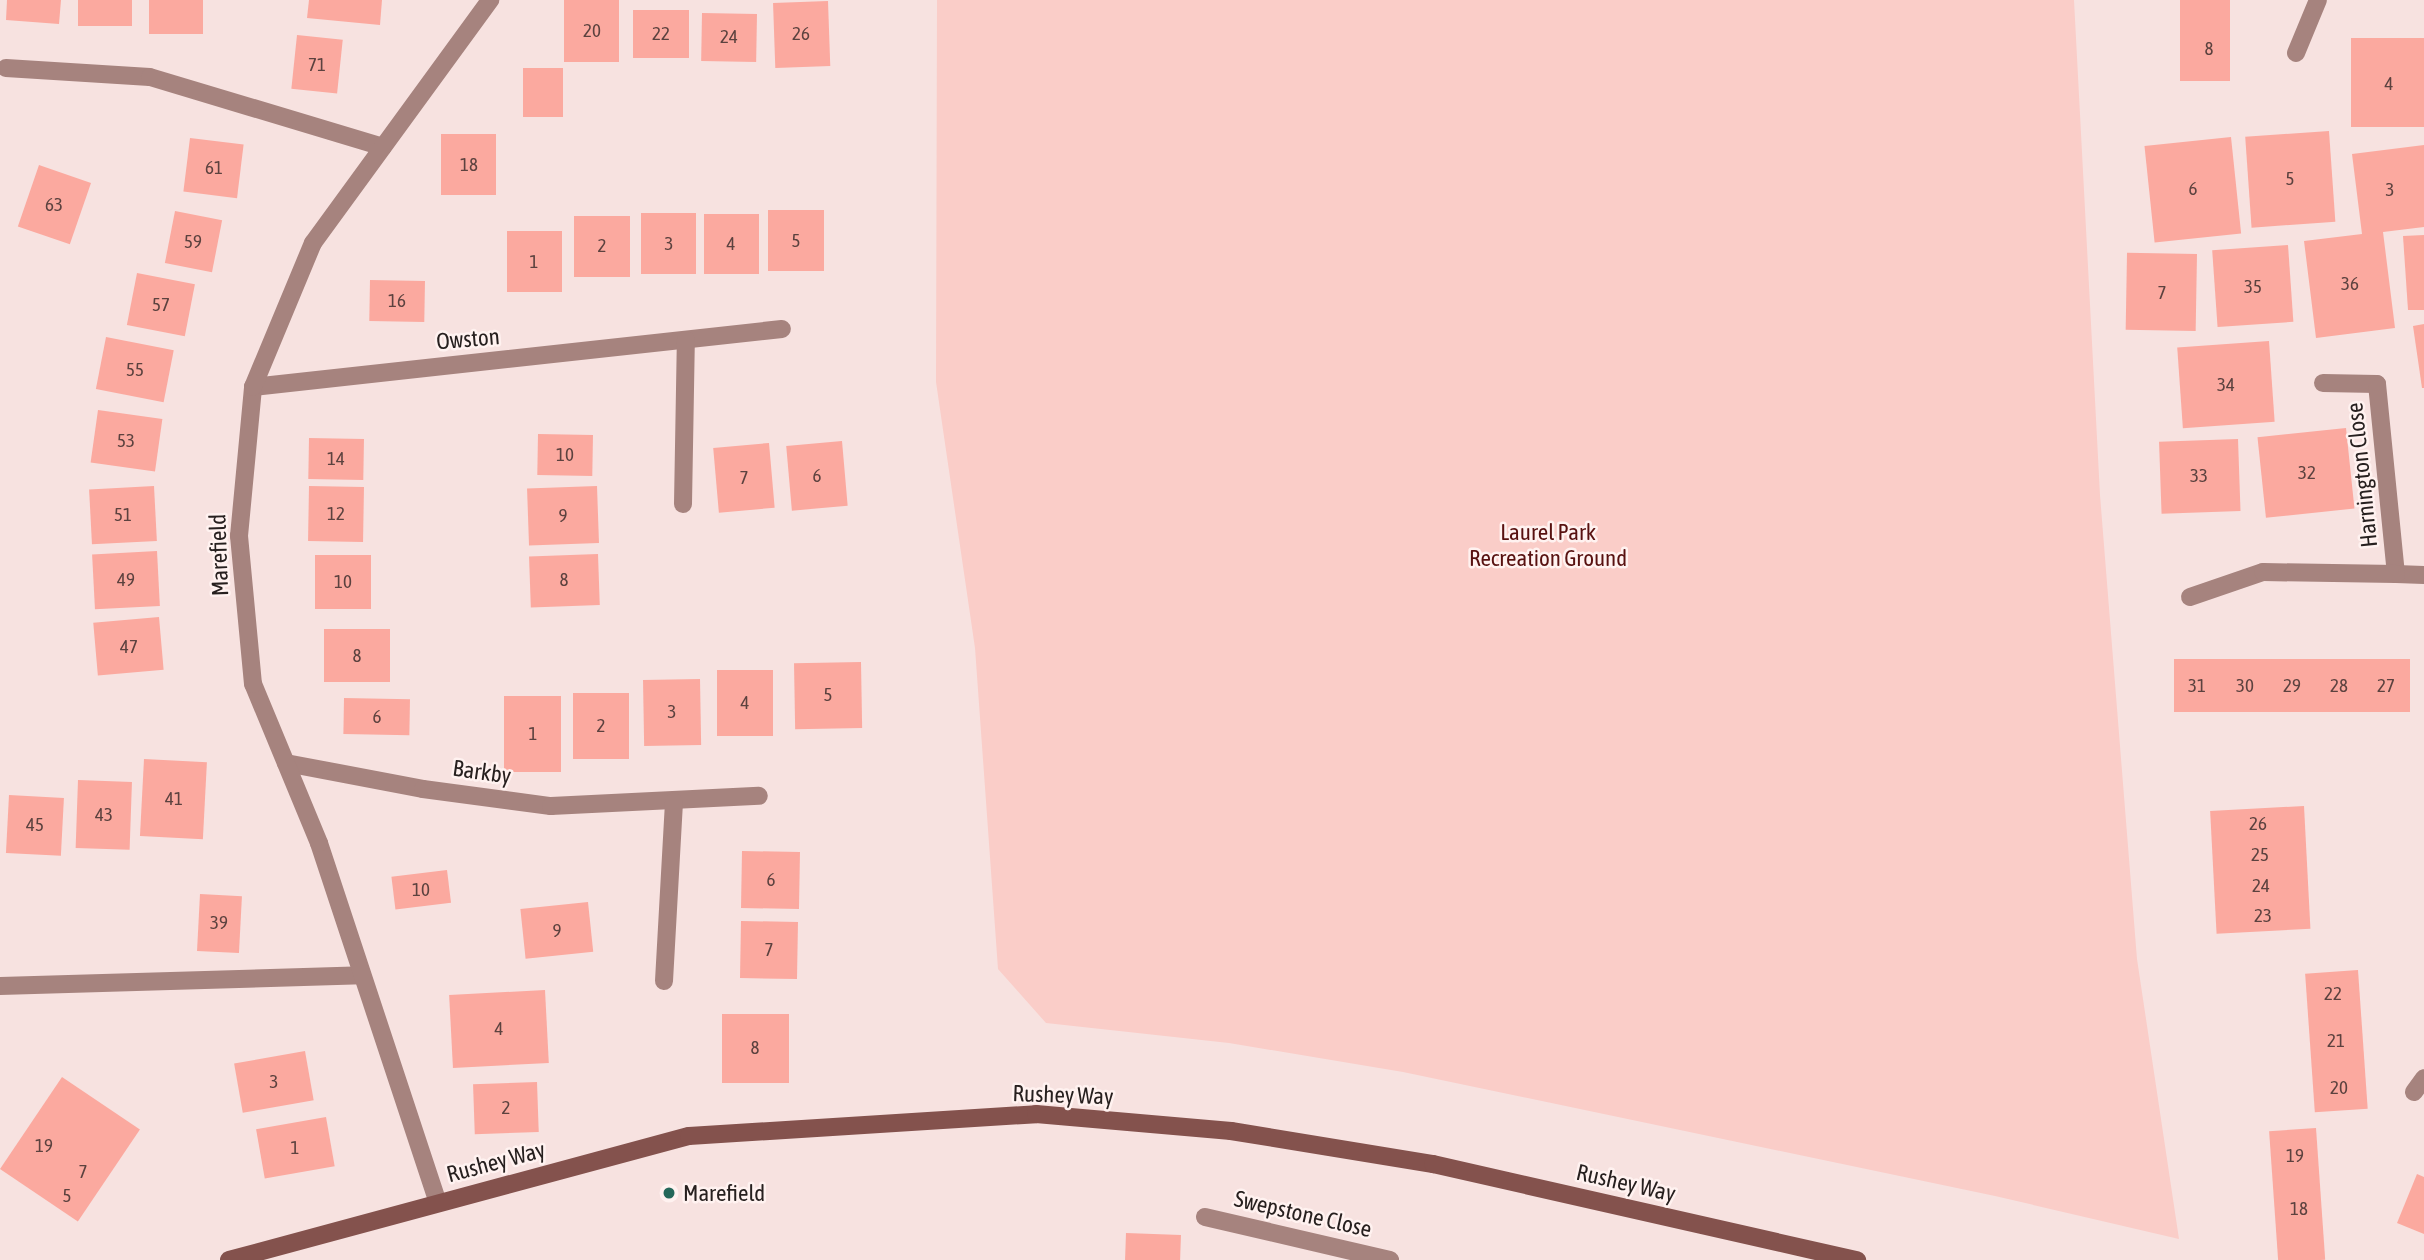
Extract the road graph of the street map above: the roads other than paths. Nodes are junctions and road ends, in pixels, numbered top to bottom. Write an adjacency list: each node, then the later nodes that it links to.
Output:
1 (490, 0): 5 (street, Marefield)
2 (2318, 0): 3 (street)
3 (2296, 53)
4 (6, 68): 5 (street)
5 (383, 147): 9 (street, Marefield)
6 (782, 329): 7 (street, Owston)
7 (686, 340): 9 (street, Owston); 10 (street)
8 (2323, 383): 11 (street, Harnington Close)
9 (253, 387): 14 (street, Marefield)
10 (683, 504)
11 (2396, 575): 12 (street, Harnington Close); 13 (street, Harnington Close)
12 (2424, 575)
13 (2190, 597)
14 (286, 763): 16 (street, Barkby); 17 (street, Marefield)
15 (758, 796): 16 (street, Barkby)
16 (674, 802): 18 (street)
17 (362, 975): 19 (street); 20 (street, Marefield)
18 (664, 981)
19 (0, 986)
20 (438, 1203): 22 (street, Rushey Way); 24 (street, Rushey Way)
21 (1205, 1217): 23 (street, Swepstone Close)
22 (229, 1260)
23 (1390, 1260)
24 (1857, 1260)

